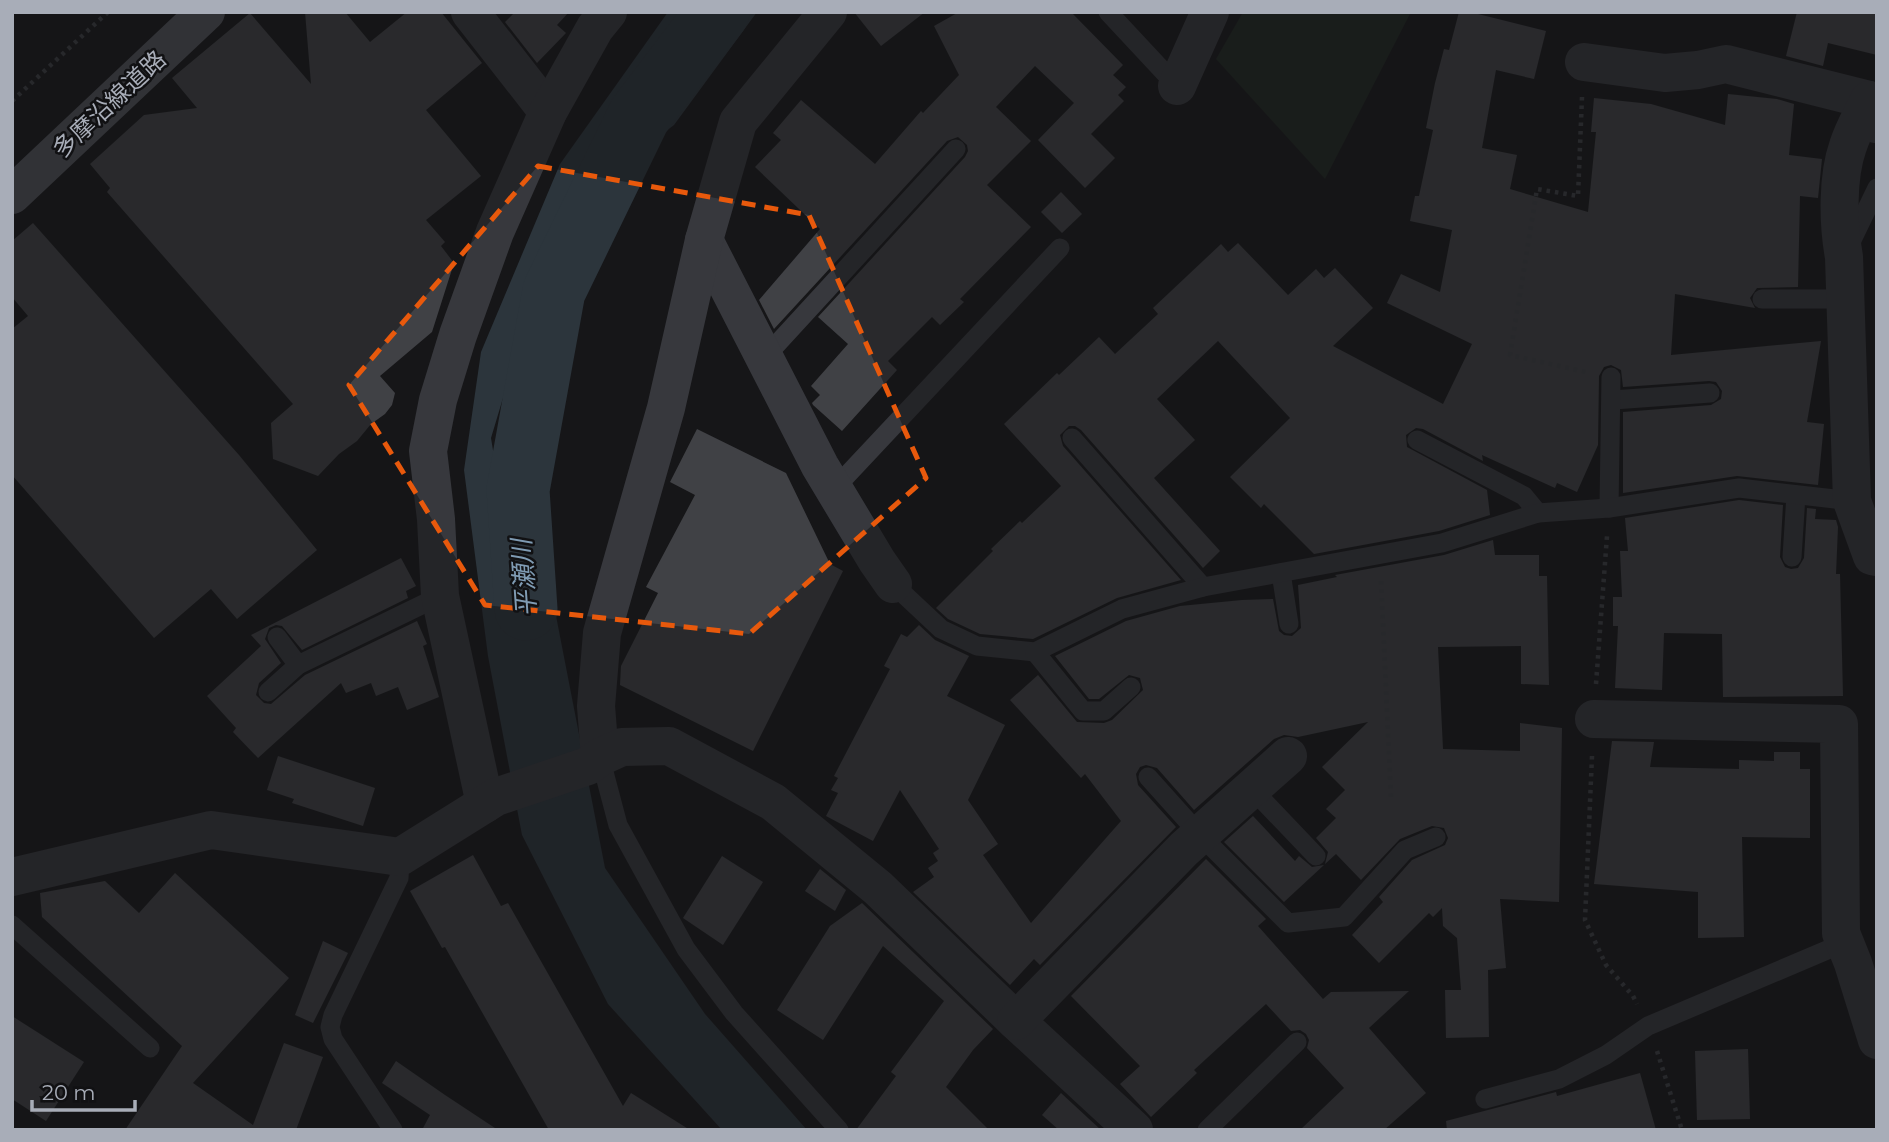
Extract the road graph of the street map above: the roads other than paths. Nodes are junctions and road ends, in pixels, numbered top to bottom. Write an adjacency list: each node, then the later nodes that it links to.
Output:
1 (206, 12): 13 (main road, 多摩沿線道路)
2 (470, 12): 10 (street)
3 (608, 12): 10 (street)
4 (828, 12): 14 (street)
5 (1108, 12): 8 (lane)
6 (1210, 12): 8 (street)
7 (1584, 62): 9 (street)
8 (1177, 86)
9 (1874, 104): 16 (street)
10 (548, 112): 35 (street)
11 (956, 149): 19 (lane)
12 (1877, 188): 16 (lane)
13 (12, 195)
14 (704, 240): 19 (street); 44 (street)
15 (1060, 248): 25 (lane)
16 (1844, 257): 18 (street)
17 (1762, 299): 18 (lane)
18 (1844, 299): 27 (street)
19 (765, 357): 25 (street)
20 (1611, 377): 22 (lane)
21 (1710, 393): 22 (lane)
22 (1612, 400): 28 (lane)
23 (1072, 438): 34 (lane)
24 (1417, 440): 29 (lane)
25 (834, 489): 33 (street)
26 (1796, 495): 27 (lane); 28 (lane); 30 (lane)
27 (1852, 501): 31 (street)
28 (1609, 508): 29 (lane)
29 (1538, 513): 32 (lane)
30 (1792, 557)
31 (1877, 557)
32 (1281, 573): 34 (lane); 36 (lane)
33 (893, 584): 38 (lane)
34 (1203, 587): 38 (lane)
35 (440, 596): 39 (lane); 47 (street)
36 (1289, 625)
37 (277, 637): 39 (lane)
38 (1035, 652): 40 (lane)
39 (298, 665): 41 (lane)
40 (1131, 687)
41 (268, 692)
42 (1594, 719): 54 (street)
43 (1288, 756): 46 (street)
44 (594, 761): 47 (street); 55 (street); 61 (lane)
45 (1148, 777): 48 (lane)
46 (1252, 789): 48 (street); 50 (lane)
47 (490, 800): 51 (street)
48 (1200, 835): 49 (lane); 55 (street)
49 (1436, 837)
50 (1316, 856)
51 (400, 857): 52 (street); 60 (lane)
52 (12, 877)
53 (12, 925): 58 (lane)
54 (1846, 942): 56 (street); 59 (lane)
55 (1016, 1021): 62 (street)
56 (1877, 1040)
57 (1297, 1042): 63 (lane)
58 (150, 1048)
59 (1485, 1099)
60 (394, 1130)
61 (839, 1130)
62 (1133, 1130)
63 (1207, 1130)

